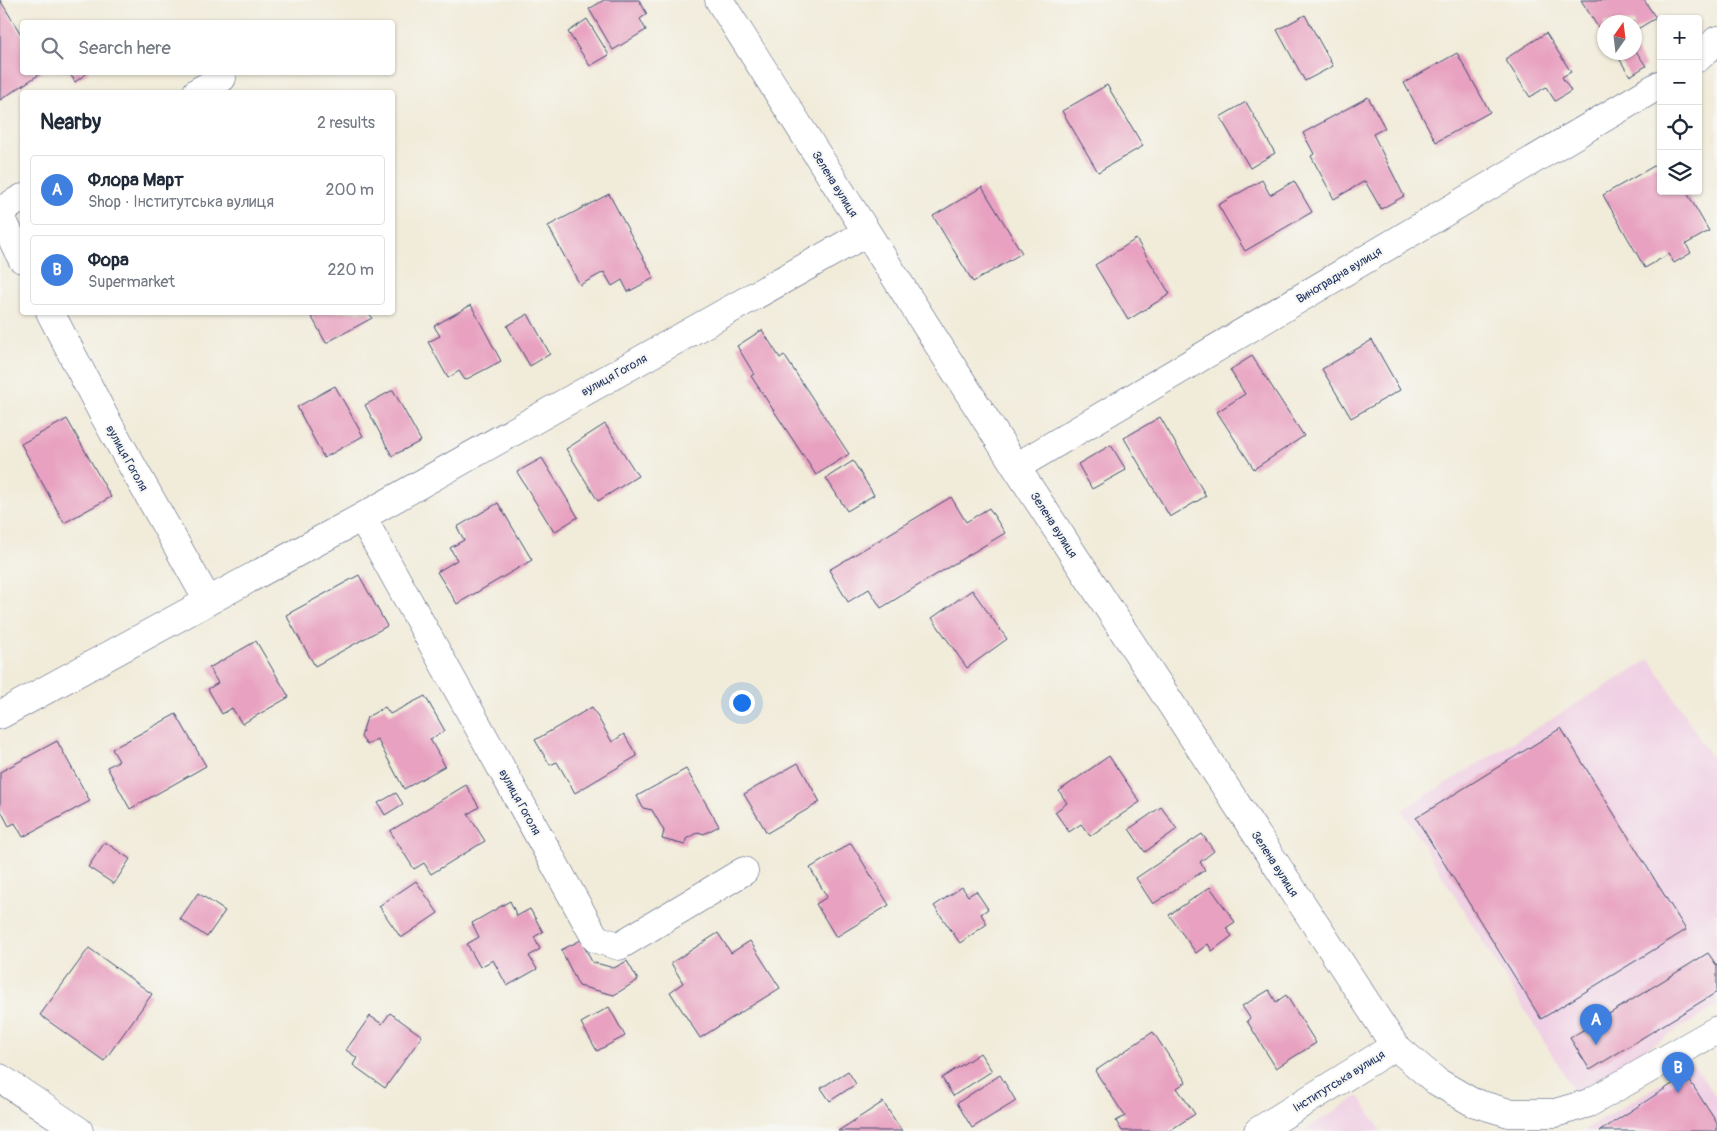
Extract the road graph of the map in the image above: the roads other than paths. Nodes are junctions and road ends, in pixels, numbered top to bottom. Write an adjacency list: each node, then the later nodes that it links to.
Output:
1 (719, 0): 10 (street, Зелена вулиця)
2 (1717, 40): 3 (street)
3 (1702, 54)
4 (222, 78): 6 (street)
5 (1657, 86): 13 (street, Виноградна вулиця)
6 (201, 90)
7 (20, 199): 8 (street)
8 (0, 211)
9 (0, 215): 11 (street)
10 (866, 233): 13 (street, Зелена вулиця); 14 (street, вулиця Гоголя)
11 (20, 255)
12 (52, 315): 15 (street, вулиця Гоголя)
13 (1016, 467): 19 (street, Зелена вулиця)
14 (362, 517): 15 (street, вулиця Гоголя); 17 (street, вулиця Гоголя)
15 (208, 600): 16 (street, вулиця Гоголя)
16 (0, 714)
17 (744, 871)
18 (1717, 1030): 19 (street, Зелена вулиця)
19 (1395, 1046): 22 (street, Інститутська вулиця)
20 (0, 1078): 21 (street)
21 (79, 1131)
22 (1258, 1131)

